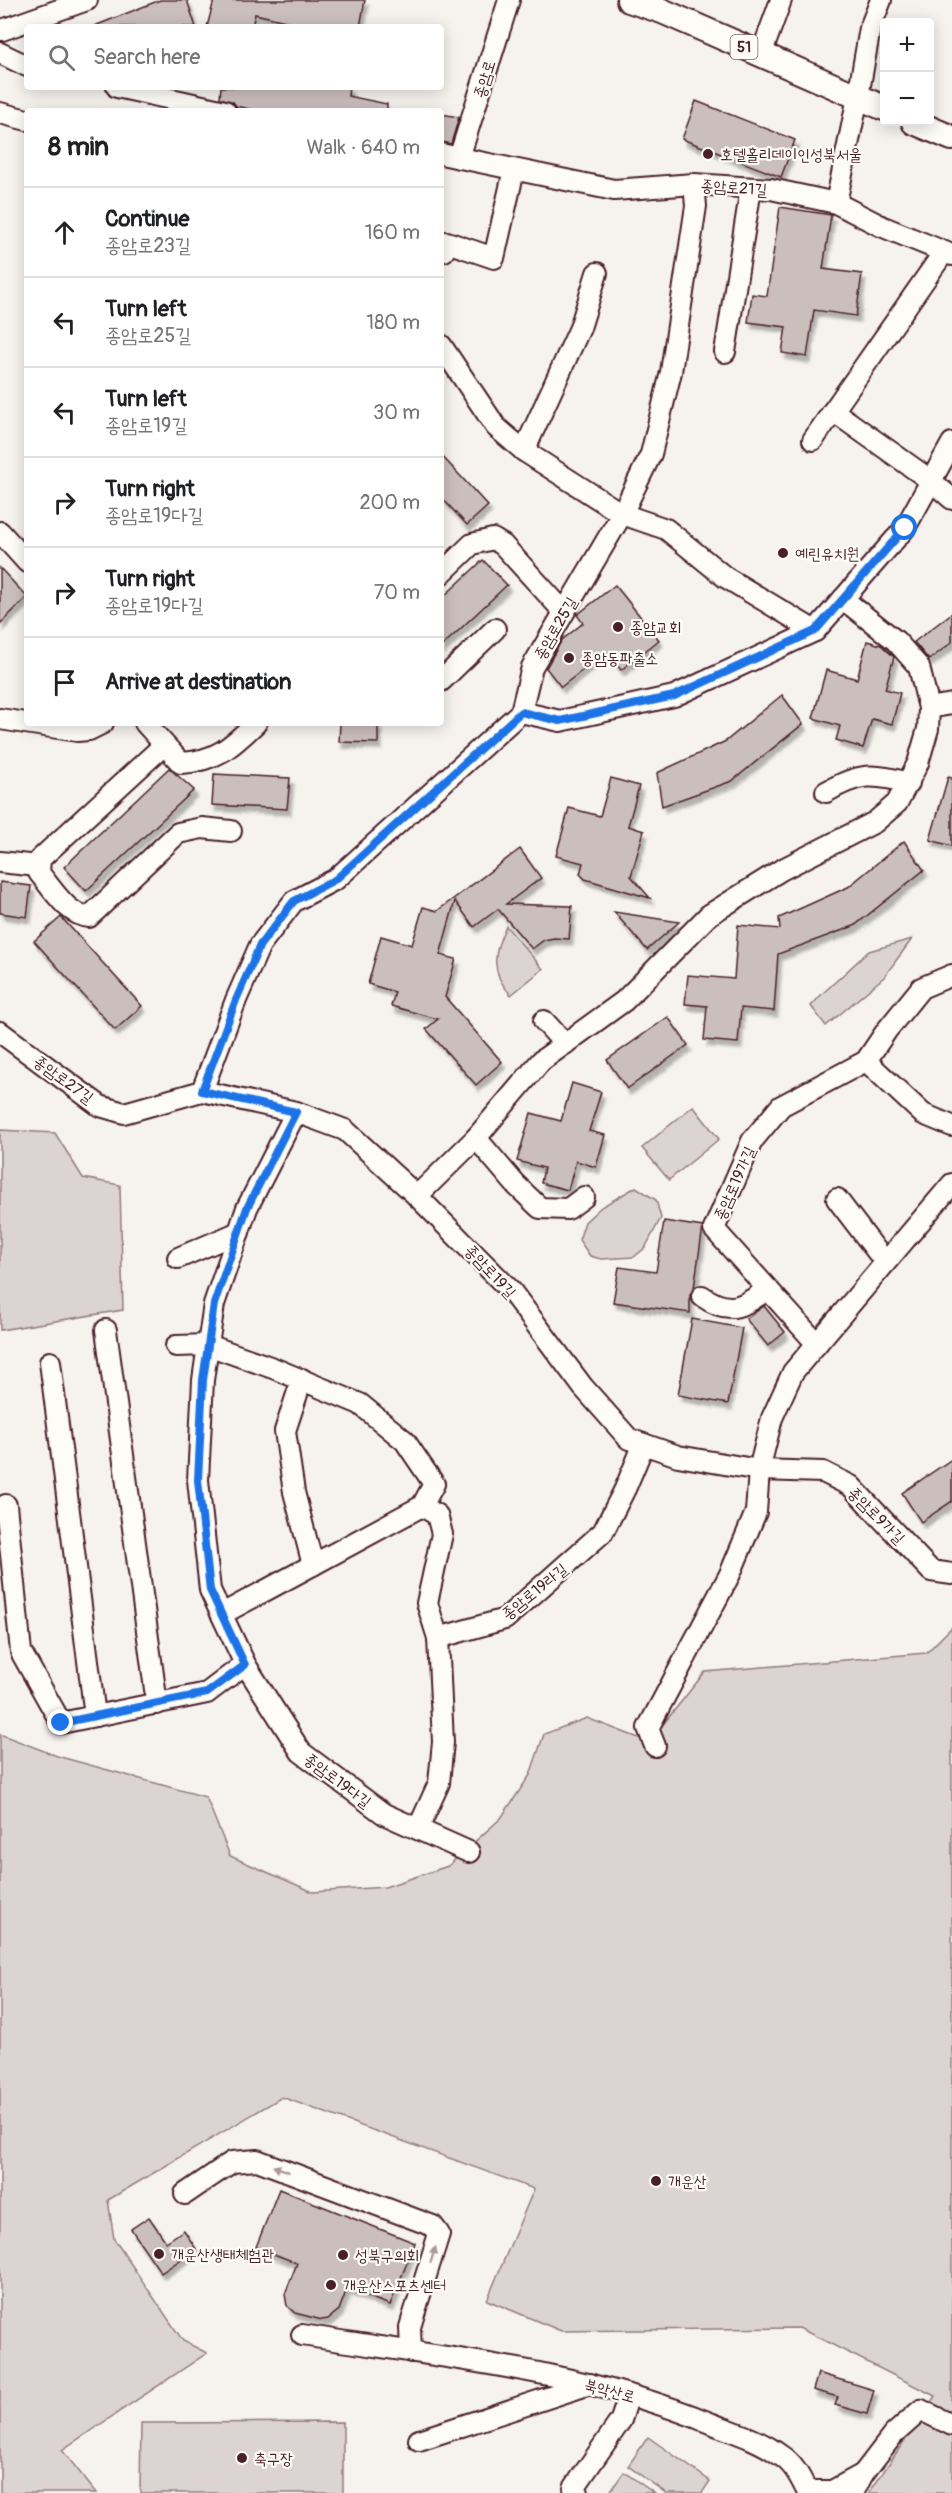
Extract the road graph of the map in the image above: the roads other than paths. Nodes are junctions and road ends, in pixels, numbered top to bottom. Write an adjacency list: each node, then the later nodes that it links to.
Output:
1 (87, 0): 6 (street)
2 (509, 0): 20 (street, 종암로)
3 (629, 0): 10 (main road, 51)
4 (780, 0): 10 (street)
5 (881, 0): 13 (street)
6 (26, 24)
7 (24, 25): 8 (street)
8 (1, 34)
9 (0, 53): 11 (street)
10 (762, 55): 13 (main road, 51)
11 (24, 65)
12 (129, 90): 15 (street)
13 (858, 97): 14 (main road, 51); 24 (street)
14 (880, 106)
15 (198, 108)
16 (0, 113): 17 (street)
17 (24, 119)
18 (924, 126): 19 (main road)
19 (952, 138)
20 (450, 156): 21 (street, 종암로21길)
21 (514, 170): 22 (street, 종암로21길); 25 (street)
22 (694, 184): 23 (street, 종암로21길); 36 (street, 종암로25길)
23 (751, 188): 24 (street, 종암로21길); 29 (street)
24 (836, 202): 26 (street, 종암로21길)
25 (444, 251)
26 (948, 254): 30 (street, 종암로21길)
27 (597, 273): 33 (street)
28 (444, 349): 33 (street)
29 (725, 352)
30 (833, 411): 31 (street, 종암로21길); 34 (street)
31 (813, 440)
32 (952, 443): 34 (street)
33 (524, 451): 36 (street)
34 (930, 480): 35 (street); 40 (street)
35 (952, 499)
36 (622, 514): 41 (street, 종암로25길); 43 (street)
37 (0, 532): 38 (street)
38 (24, 559)
39 (444, 570): 41 (street)
40 (843, 599): 43 (street); 46 (street)
41 (564, 612): 47 (street, 종암로25길)
42 (495, 629): 44 (street)
43 (815, 631): 47 (street)
44 (444, 678)
45 (952, 704): 46 (street)
46 (929, 708): 55 (street)
47 (521, 712): 65 (street)
48 (0, 719): 49 (street)
49 (24, 723)
50 (45, 726): 51 (street)
51 (97, 726)
52 (148, 726): 54 (street)
53 (253, 726): 54 (street)
54 (164, 745): 59 (street)
55 (909, 783): 56 (street); 63 (street)
56 (826, 792)
57 (231, 831): 59 (street)
58 (0, 862): 59 (street)
59 (38, 866)
60 (952, 975): 64 (street, 종암로19가길)
61 (544, 1022): 63 (street)
62 (0, 1032): 65 (street, 종암로27길)
63 (564, 1044): 68 (street)
64 (866, 1061): 67 (street); 76 (street, 종암로19가길)
65 (202, 1091): 66 (street, 종암로19길)
66 (296, 1112): 70 (street, 종암로19길); 73 (street, 종암로19다길)
67 (952, 1126)
68 (476, 1138): 70 (street); 71 (street)
69 (952, 1184): 75 (street)
70 (417, 1196): 84 (street, 종암로19길)
71 (584, 1197)
72 (837, 1199): 75 (street)
73 (238, 1232): 74 (street); 80 (street, 종암로19다길)
74 (178, 1258)
75 (885, 1263): 79 (street)
76 (768, 1288): 77 (street); 79 (street, 종암로19가길)
77 (702, 1296)
78 (106, 1330): 93 (street)
79 (818, 1344): 85 (street)
80 (208, 1345): 81 (street); 83 (street); 90 (street, 종암로19다길)
81 (176, 1346)
82 (50, 1362): 94 (street)
83 (302, 1379): 87 (street); 88 (street)
84 (644, 1444): 85 (street, 종암로19길); 91 (street, 종암로19라길)
85 (759, 1470): 89 (street, 종암로9가길); 95 (street)
86 (6, 1505): 94 (street)
87 (422, 1506): 88 (street); 91 (street)
88 (313, 1565): 90 (street)
89 (952, 1574)
90 (222, 1614): 92 (street, 종암로19다길)
91 (438, 1638): 96 (street)
92 (245, 1665): 93 (street); 96 (street, 종암로19다길)
93 (157, 1704): 94 (street)
94 (95, 1716)
95 (655, 1746)
96 (418, 1829): 97 (street, 종암로19다길)
97 (469, 1852)
98 (185, 2194): 100 (street, one-way to 98)
99 (302, 2335): 100 (street, 북악산로)
100 (411, 2352): 101 (street, 북악산로)
101 (590, 2384): 102 (street, 북악산로); 104 (street)
102 (629, 2395): 106 (street); 107 (street, 북악산로)
103 (952, 2425): 105 (street)
104 (419, 2440)
105 (863, 2474): 107 (street, 북악산로); 108 (street)
106 (570, 2491)
107 (821, 2492)
108 (853, 2493)

